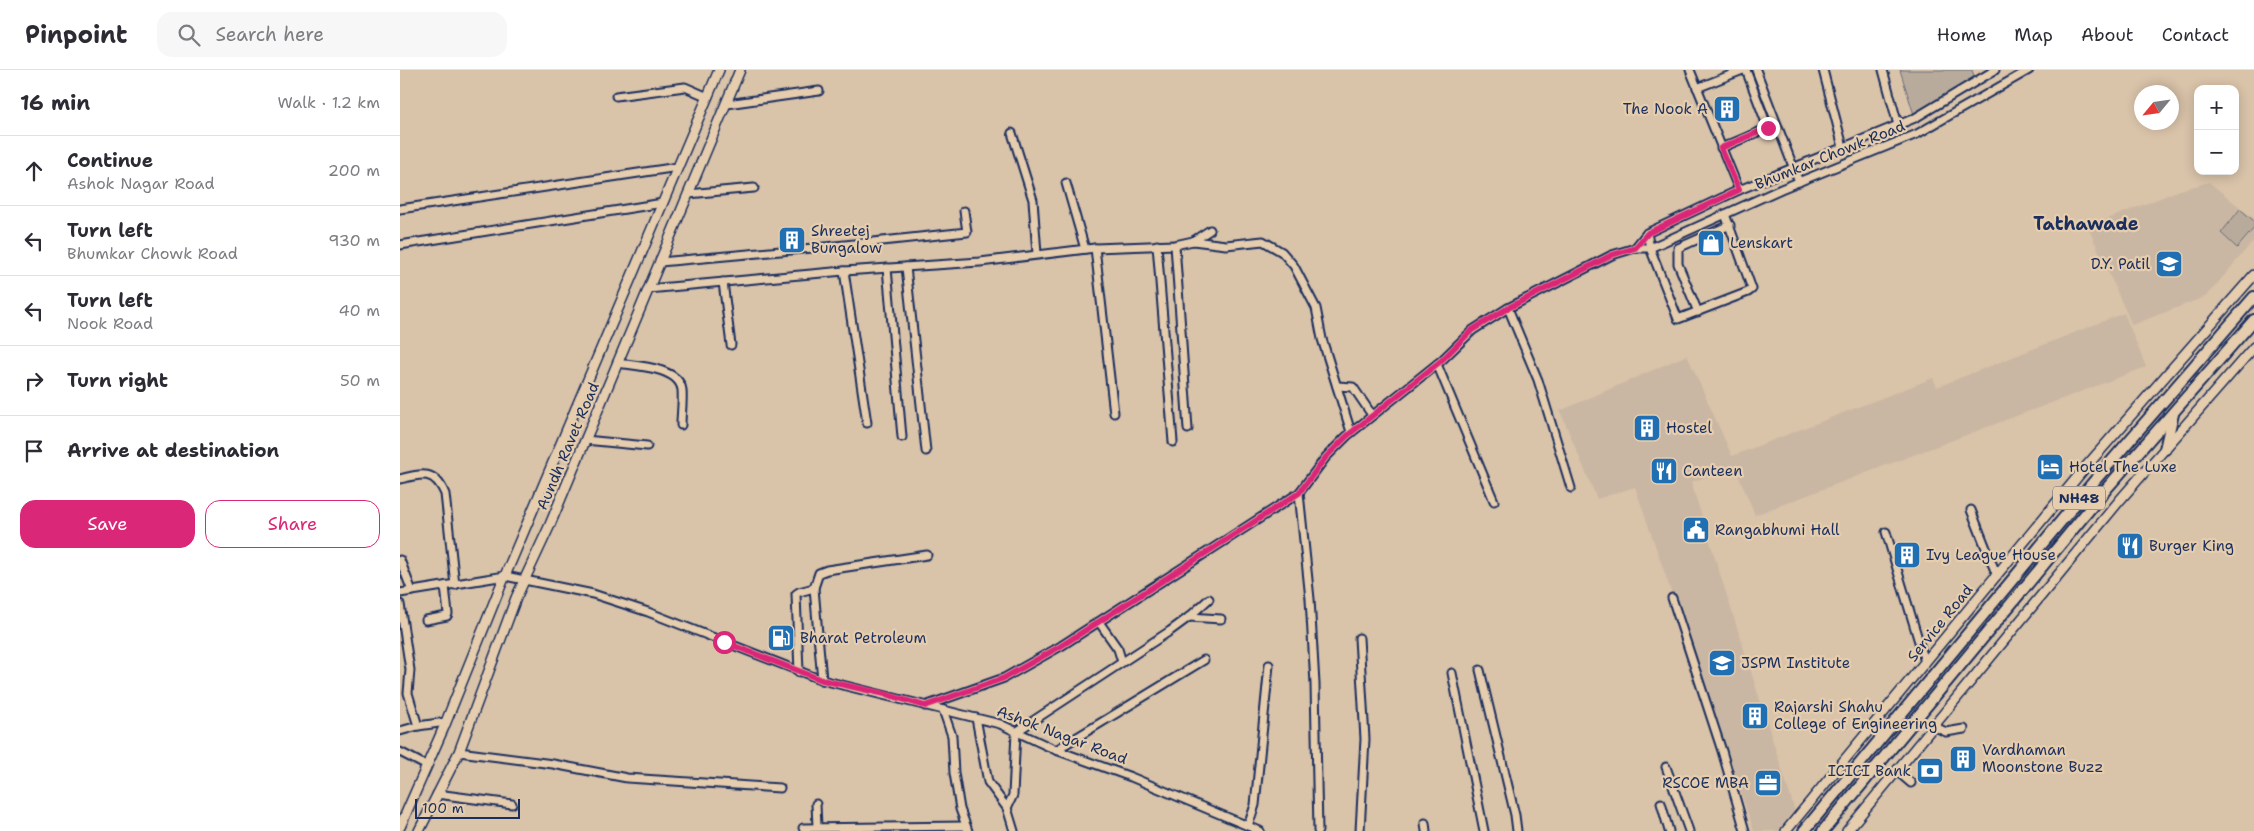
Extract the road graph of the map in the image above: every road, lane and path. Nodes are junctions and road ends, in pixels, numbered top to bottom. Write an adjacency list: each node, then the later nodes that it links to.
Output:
1 (719, 70): 13 (main road, Aundh Ravet Road)
2 (740, 70): 14 (main road, Aundh Ravet Road)
3 (1690, 70): 10 (street)
4 (1745, 70): 10 (street); 18 (street)
5 (1756, 70): 20 (street)
6 (1823, 70): 17 (street)
7 (1884, 70): 15 (street)
8 (1995, 70): 15 (street, Bhumkar Chowk Road)
9 (2029, 70): 21 (street, Bhumkar Chowk Road)
10 (1697, 88): 18 (street)
11 (819, 91): 14 (street)
12 (616, 96): 13 (street)
13 (708, 97): 19 (main road, Aundh Ravet Road)
14 (727, 104): 25 (main road, Aundh Ravet Road)
15 (1898, 125): 17 (street, Bhumkar Chowk Road)
16 (1012, 133): 41 (street)
17 (1843, 147): 20 (street, Bhumkar Chowk Road)
18 (1721, 148): 24 (street)
19 (678, 167): 26 (main road, Aundh Ravet Road); 27 (street)
20 (1793, 167): 21 (street); 24 (street, Bhumkar Chowk Road)
21 (1799, 182): 29 (street, Bhumkar Chowk Road)
22 (1066, 183): 40 (street)
23 (754, 188): 25 (street)
24 (1739, 190): 32 (street, Bhumkar Chowk Road)
25 (688, 194): 42 (main road, Aundh Ravet Road)
26 (663, 203): 34 (street); 79 (main road, Aundh Ravet Road)
27 (400, 209)
28 (964, 211): 42 (street)
29 (1725, 214): 30 (street); 39 (street, Bhumkar Chowk Road)
30 (1730, 225): 51 (street); 51 (street)
31 (1210, 230): 33 (street)
32 (1648, 233): 38 (street, Bhumkar Chowk Road); 39 (street)
33 (1193, 241): 36 (street); 57 (street)
34 (400, 245)
35 (1157, 245): 36 (street); 37 (street); 67 (street)
36 (1175, 245): 63 (street)
37 (1095, 248): 40 (street); 58 (street)
38 (1635, 248): 39 (street, Bhumkar Chowk Road); 50 (street, Bhumkar Chowk Road)
39 (1650, 248): 51 (street)
40 (1085, 249): 41 (street)
41 (1037, 254): 43 (street)
42 (660, 262): 48 (main road, Aundh Ravet Road)
43 (906, 267): 44 (street); 70 (street)
44 (887, 268): 45 (street); 65 (street)
45 (844, 271): 47 (street); 61 (street)
46 (2254, 275): 80 (main road, Service Road)
47 (723, 282): 48 (street); 53 (street)
48 (648, 289): 55 (main road, Aundh Ravet Road)
49 (2254, 297): 144 (highway, NH48)
50 (1508, 308): 56 (street, Bhumkar Chowk Road); 72 (street)
51 (1698, 312)
52 (2254, 320): 59 (highway, NH48)
53 (731, 345)
54 (2254, 347): 69 (main road)
55 (617, 363): 62 (street); 66 (main road, Aundh Ravet Road)
56 (1437, 364): 60 (street, Bhumkar Chowk Road); 74 (street)
57 (1337, 386): 60 (street); 64 (street)
58 (1114, 413)
59 (2173, 414): 69 (highway); 145 (highway, NH48)
60 (1372, 415): 64 (street, Bhumkar Chowk Road)
61 (867, 423)
62 (681, 425)
63 (1188, 429)
64 (1352, 432): 73 (street, Bhumkar Chowk Road)
65 (902, 438)
66 (585, 440): 68 (street); 81 (main road, Aundh Ravet Road)
67 (1173, 442)
68 (646, 446)
69 (2165, 448): 109 (main road)
70 (926, 451)
71 (400, 479): 82 (street)
72 (1571, 488)
73 (1299, 493): 93 (street, Bhumkar Chowk Road); 135 (street)
74 (1494, 501)
75 (1971, 510): 80 (street)
76 (1886, 532): 98 (street)
77 (927, 555): 84 (street)
78 (400, 560): 85 (street)
79 (506, 576): 81 (street, Ashok Nagar Road); 82 (street); 107 (main road, Aundh Ravet Road)
80 (1997, 576): 98 (main road, Service Road)
81 (524, 580): 101 (street, Ashok Nagar Road); 115 (main road, Aundh Ravet Road)
82 (455, 585): 83 (street)
83 (445, 586): 85 (street); 92 (street)
84 (814, 588): 101 (street); 103 (street)
85 (412, 591): 86 (street)
86 (400, 593)
87 (1672, 598): 142 (street)
88 (1209, 599): 90 (street)
89 (400, 604): 95 (street)
90 (1190, 617): 91 (street); 97 (street)
91 (1221, 619)
92 (426, 620)
93 (1099, 622): 97 (street); 104 (street, Bhumkar Chowk Road)
94 (1359, 638): 136 (street)
95 (403, 643): 108 (street)
96 (1204, 660): 113 (street)
97 (1122, 662): 112 (street)
98 (1925, 662): 143 (main road, Service Road)
99 (1269, 665): 127 (street)
100 (1480, 670): 139 (street)
101 (799, 672): 103 (street, Ashok Nagar Road)
102 (1452, 673): 138 (street)
103 (822, 680): 104 (street, Ashok Nagar Road)
104 (925, 706): 105 (street, Ashok Nagar Road)
105 (943, 710): 106 (street, Ashok Nagar Road); 131 (street)
106 (976, 718): 112 (street, Ashok Nagar Road); 125 (street)
107 (446, 722): 108 (street); 116 (main road, Aundh Ravet Road)
108 (418, 726): 111 (street)
109 (1934, 726): 110 (street); 118 (main road)
110 (1964, 730)
111 (400, 732)
112 (1016, 732): 113 (street, Ashok Nagar Road); 125 (street)
113 (1056, 750): 127 (street, Ashok Nagar Road)
114 (400, 752): 116 (street)
115 (459, 752): 120 (street); 121 (main road, Aundh Ravet Road)
116 (427, 766): 128 (main road, Aundh Ravet Road)
117 (1666, 767): 141 (street)
118 (1897, 771): 119 (street); 146 (main road)
119 (1911, 783)
120 (780, 788)
121 (438, 794): 123 (street); 132 (main road, Aundh Ravet Road)
122 (1661, 803): 140 (street)
123 (512, 804)
124 (816, 804): 129 (street)
125 (1007, 808): 133 (street)
126 (1425, 823): 137 (street)
127 (1248, 826): 134 (street, Ashok Nagar Road)
128 (400, 827)
129 (817, 827): 130 (street); 131 (street)
130 (803, 828)
131 (967, 828)
132 (419, 831)
133 (1014, 831)
134 (1260, 831)
135 (1318, 831)
136 (1360, 831)
137 (1426, 831)
138 (1484, 831)
139 (1517, 831)
140 (1669, 831)
141 (1689, 831)
142 (1745, 831)
143 (1786, 831)
144 (1804, 831)
145 (1823, 831)
146 (1847, 831)

